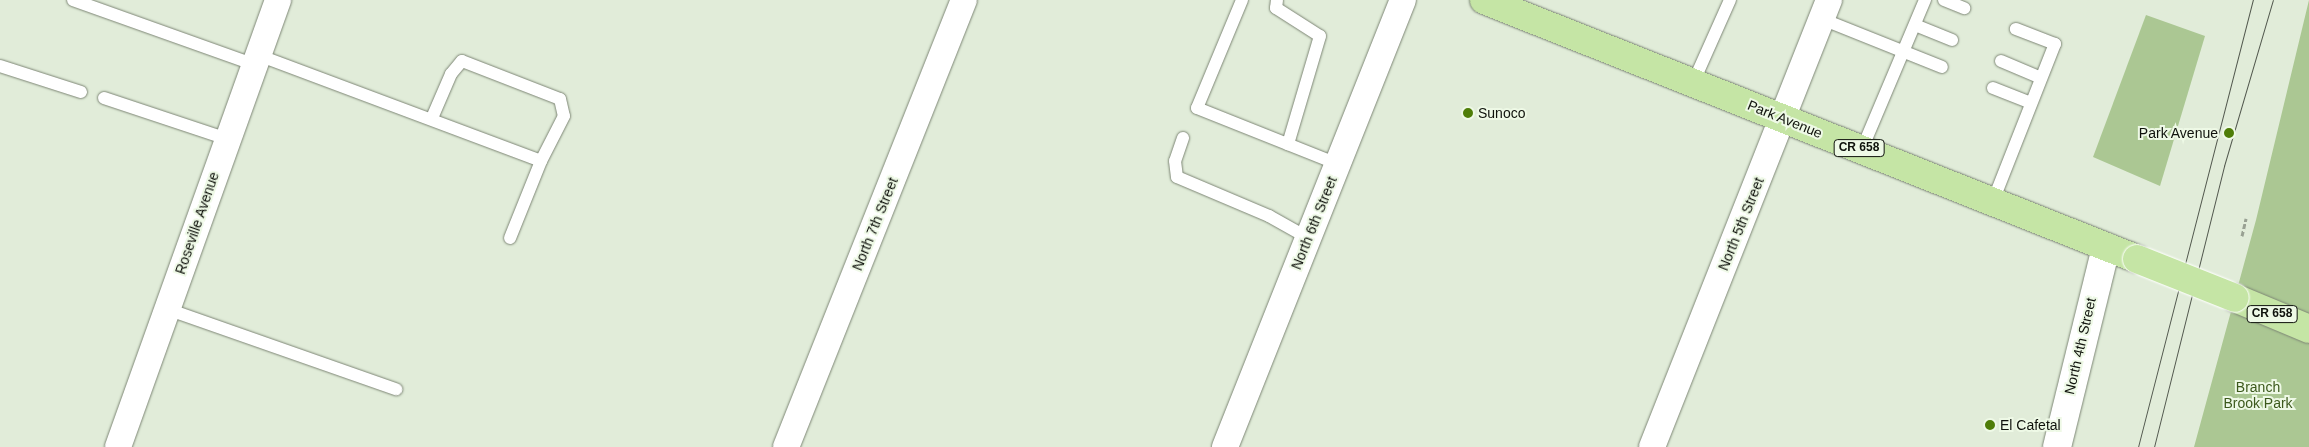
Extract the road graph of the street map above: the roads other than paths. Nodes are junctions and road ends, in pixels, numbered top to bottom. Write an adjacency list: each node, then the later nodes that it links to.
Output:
1 (73, 0): 17 (lane)
2 (278, 0): 17 (street, Roseville Avenue)
3 (964, 0): 43 (street, North 7th Street)
4 (1242, 0): 31 (lane)
5 (1277, 0): 31 (lane)
6 (1403, 0): 34 (street, North 6th Street)
7 (1730, 0): 22 (lane)
8 (1925, 0): 13 (lane)
9 (1944, 0): 11 (lane)
10 (1492, 2): 22 (main road, Park Avenue / CR 658)
11 (1964, 8)
12 (1826, 9): 16 (lane); 28 (street, North 5th Street)
13 (1915, 25): 15 (lane); 16 (lane)
14 (2016, 29): 21 (lane)
15 (1952, 40)
16 (1903, 51): 20 (lane); 32 (lane)
17 (256, 59): 27 (lane); 30 (street, Roseville Avenue)
18 (2001, 61): 21 (lane)
19 (0, 66): 24 (lane)
20 (1942, 67)
21 (2041, 78): 26 (lane)
22 (1693, 82): 28 (main road, Park Avenue / CR 658)
23 (1993, 88): 26 (lane)
24 (81, 92)
25 (104, 98): 30 (lane)
26 (2031, 102): 35 (lane)
27 (432, 118): 33 (lane); 33 (lane)
28 (1783, 118): 32 (main road, Park Avenue / CR 658); 45 (street, North 5th Street)
29 (1183, 138): 37 (lane)
30 (227, 139): 39 (street, Roseville Avenue)
31 (1288, 144): 34 (lane)
32 (1862, 149): 35 (main road, Park Avenue / CR 658)
33 (541, 162): 36 (lane)
34 (1338, 164): 37 (street, North 6th Street)
35 (1993, 202): 38 (main road, Park Avenue / CR 658)
36 (510, 238)
37 (1308, 238): 44 (street, North 6th Street)
38 (2106, 246): 40 (main road, Park Avenue / CR 658, bridge); 46 (main road, North 4th Street)
39 (167, 309): 41 (lane); 42 (street, Roseville Avenue)
40 (2309, 329)
41 (396, 389)
42 (118, 447)
43 (786, 447)
44 (1225, 447)
45 (1652, 447)
46 (2057, 447)

